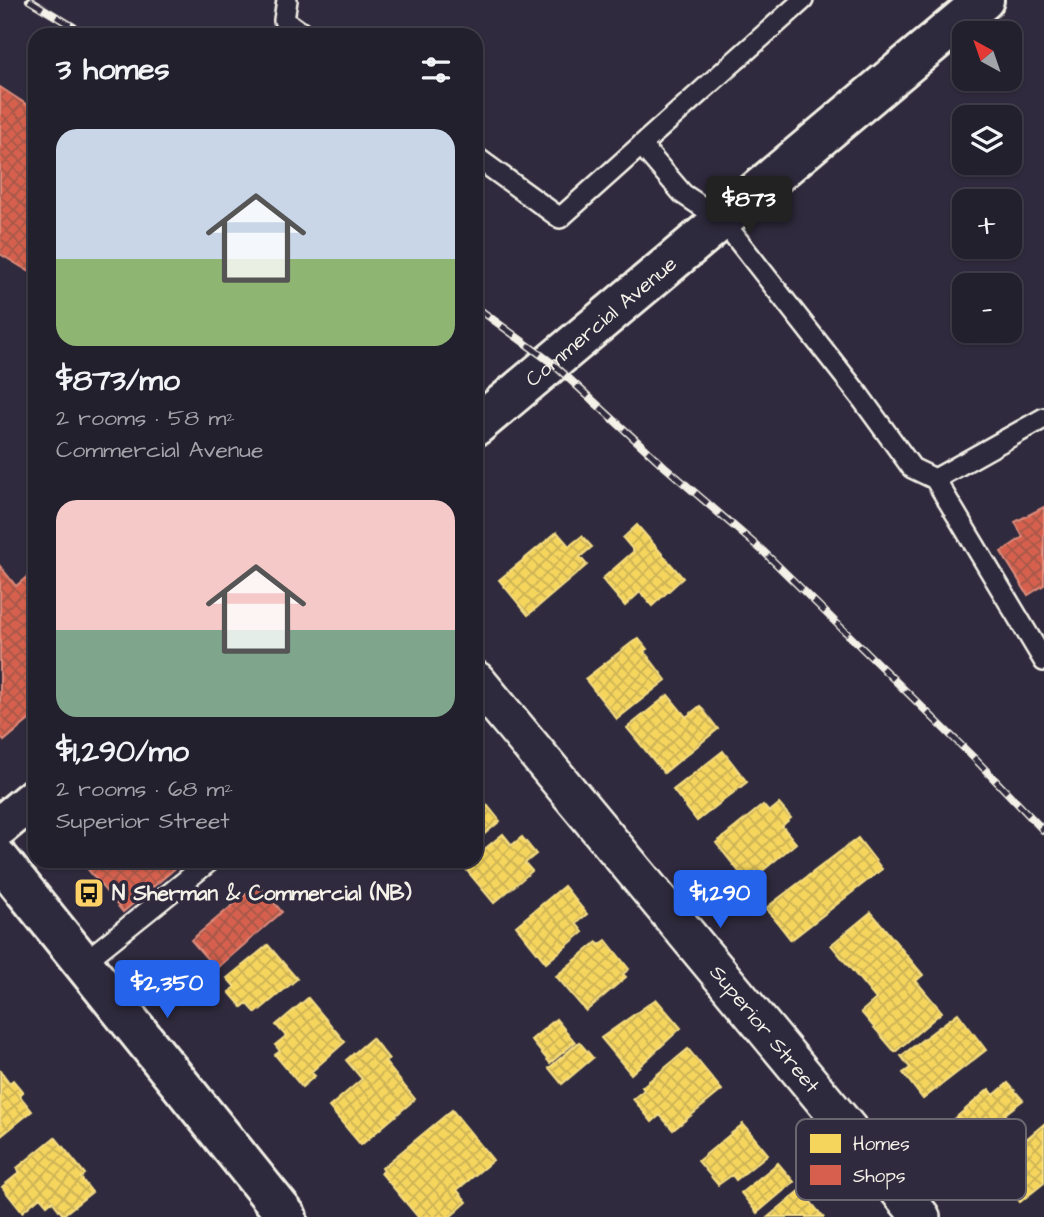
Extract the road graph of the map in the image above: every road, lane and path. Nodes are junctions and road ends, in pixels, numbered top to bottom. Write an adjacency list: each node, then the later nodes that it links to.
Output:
1 (287, 0): 4 (lane)
2 (803, 0): 5 (lane)
3 (984, 0): 7 (street, Commercial Avenue)
4 (295, 28)
5 (641, 145): 6 (lane); 7 (lane)
6 (483, 162)
7 (722, 220): 9 (street, Commercial Avenue); 10 (lane)
8 (1044, 418): 10 (lane)
9 (483, 420)
10 (935, 479): 11 (lane)
11 (1044, 661)
12 (483, 688): 18 (street, Superior Street)
13 (28, 803): 14 (street)
14 (0, 827)
15 (0, 860): 17 (street)
16 (201, 868): 17 (lane)
17 (83, 963): 20 (street)
18 (840, 1119)
19 (907, 1200): 21 (street, Superior Street)
20 (288, 1217)
21 (921, 1217)

